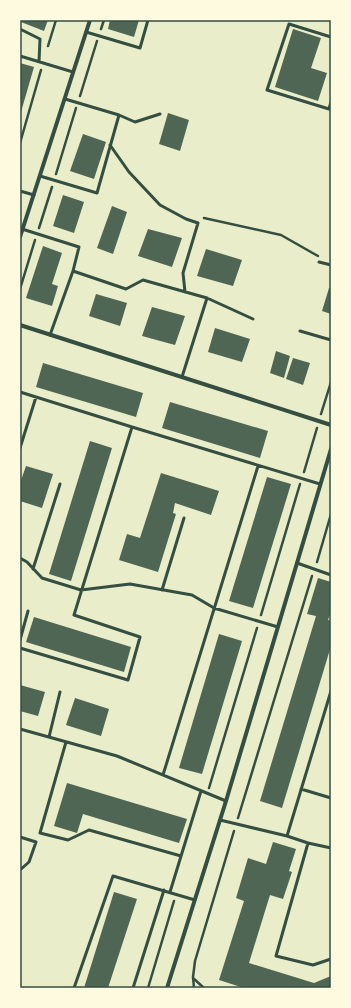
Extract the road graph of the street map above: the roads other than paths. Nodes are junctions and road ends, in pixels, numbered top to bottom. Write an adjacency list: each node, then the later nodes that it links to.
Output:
1 (90, 20): 4 (street)
2 (148, 20): 4 (lane)
3 (20, 29): 7 (lane)
4 (86, 32): 8 (street)
5 (331, 37): 10 (lane)
6 (20, 56): 7 (lane)
7 (39, 62): 8 (lane)
8 (73, 72): 9 (street)
9 (65, 99): 12 (lane); 14 (street)
10 (331, 102)
11 (160, 114): 12 (lane)
12 (119, 115): 13 (lane)
13 (110, 145): 14 (lane); 22 (lane)
14 (40, 176): 16 (street)
15 (20, 191): 16 (lane)
16 (34, 195): 17 (street)
17 (22, 229): 18 (street); 21 (lane)
18 (20, 237)
19 (319, 262): 20 (lane)
20 (331, 265)
21 (73, 271): 22 (lane); 27 (lane)
22 (185, 292): 23 (lane)
23 (207, 298): 24 (lane); 29 (lane)
24 (253, 318)
25 (20, 325): 27 (street)
26 (300, 331): 28 (lane)
27 (50, 335): 29 (street)
28 (331, 340)
29 (182, 377): 32 (street)
30 (20, 392): 31 (lane)
31 (36, 397): 33 (lane); 34 (lane)
32 (331, 425)
33 (132, 428): 36 (lane); 44 (lane)
34 (20, 448)
35 (331, 450): 38 (street)
36 (258, 466): 38 (lane); 46 (lane)
37 (60, 484): 42 (lane)
38 (320, 484): 41 (street)
39 (184, 518): 45 (lane)
40 (20, 558): 42 (lane)
41 (297, 563): 43 (lane); 48 (street)
42 (33, 568): 44 (lane)
43 (331, 575)
44 (81, 590): 45 (lane); 50 (lane)
45 (162, 590): 46 (lane)
46 (214, 608): 48 (lane); 56 (lane)
47 (28, 610): 49 (lane)
48 (278, 627): 60 (street)
49 (20, 640)
50 (20, 648)
51 (331, 691): 57 (lane)
52 (60, 692): 54 (lane)
53 (20, 729): 54 (lane)
54 (48, 737): 55 (lane)
55 (66, 742): 56 (lane); 66 (lane)
56 (164, 775): 58 (lane)
57 (301, 789): 59 (lane); 62 (lane)
58 (201, 791): 60 (lane); 66 (lane)
59 (331, 798)
60 (226, 801): 61 (street)
61 (220, 820): 62 (lane); 70 (street)
62 (287, 836): 64 (lane)
63 (20, 837): 67 (lane)
64 (308, 843): 65 (lane); 71 (lane)
65 (331, 848)
66 (181, 856): 69 (lane)
67 (20, 870)
68 (164, 890): 69 (lane); 72 (lane); 73 (lane)
69 (170, 892): 70 (lane)
70 (195, 900): 74 (street)
71 (331, 959)
72 (74, 988)
73 (133, 988)
74 (167, 988)

